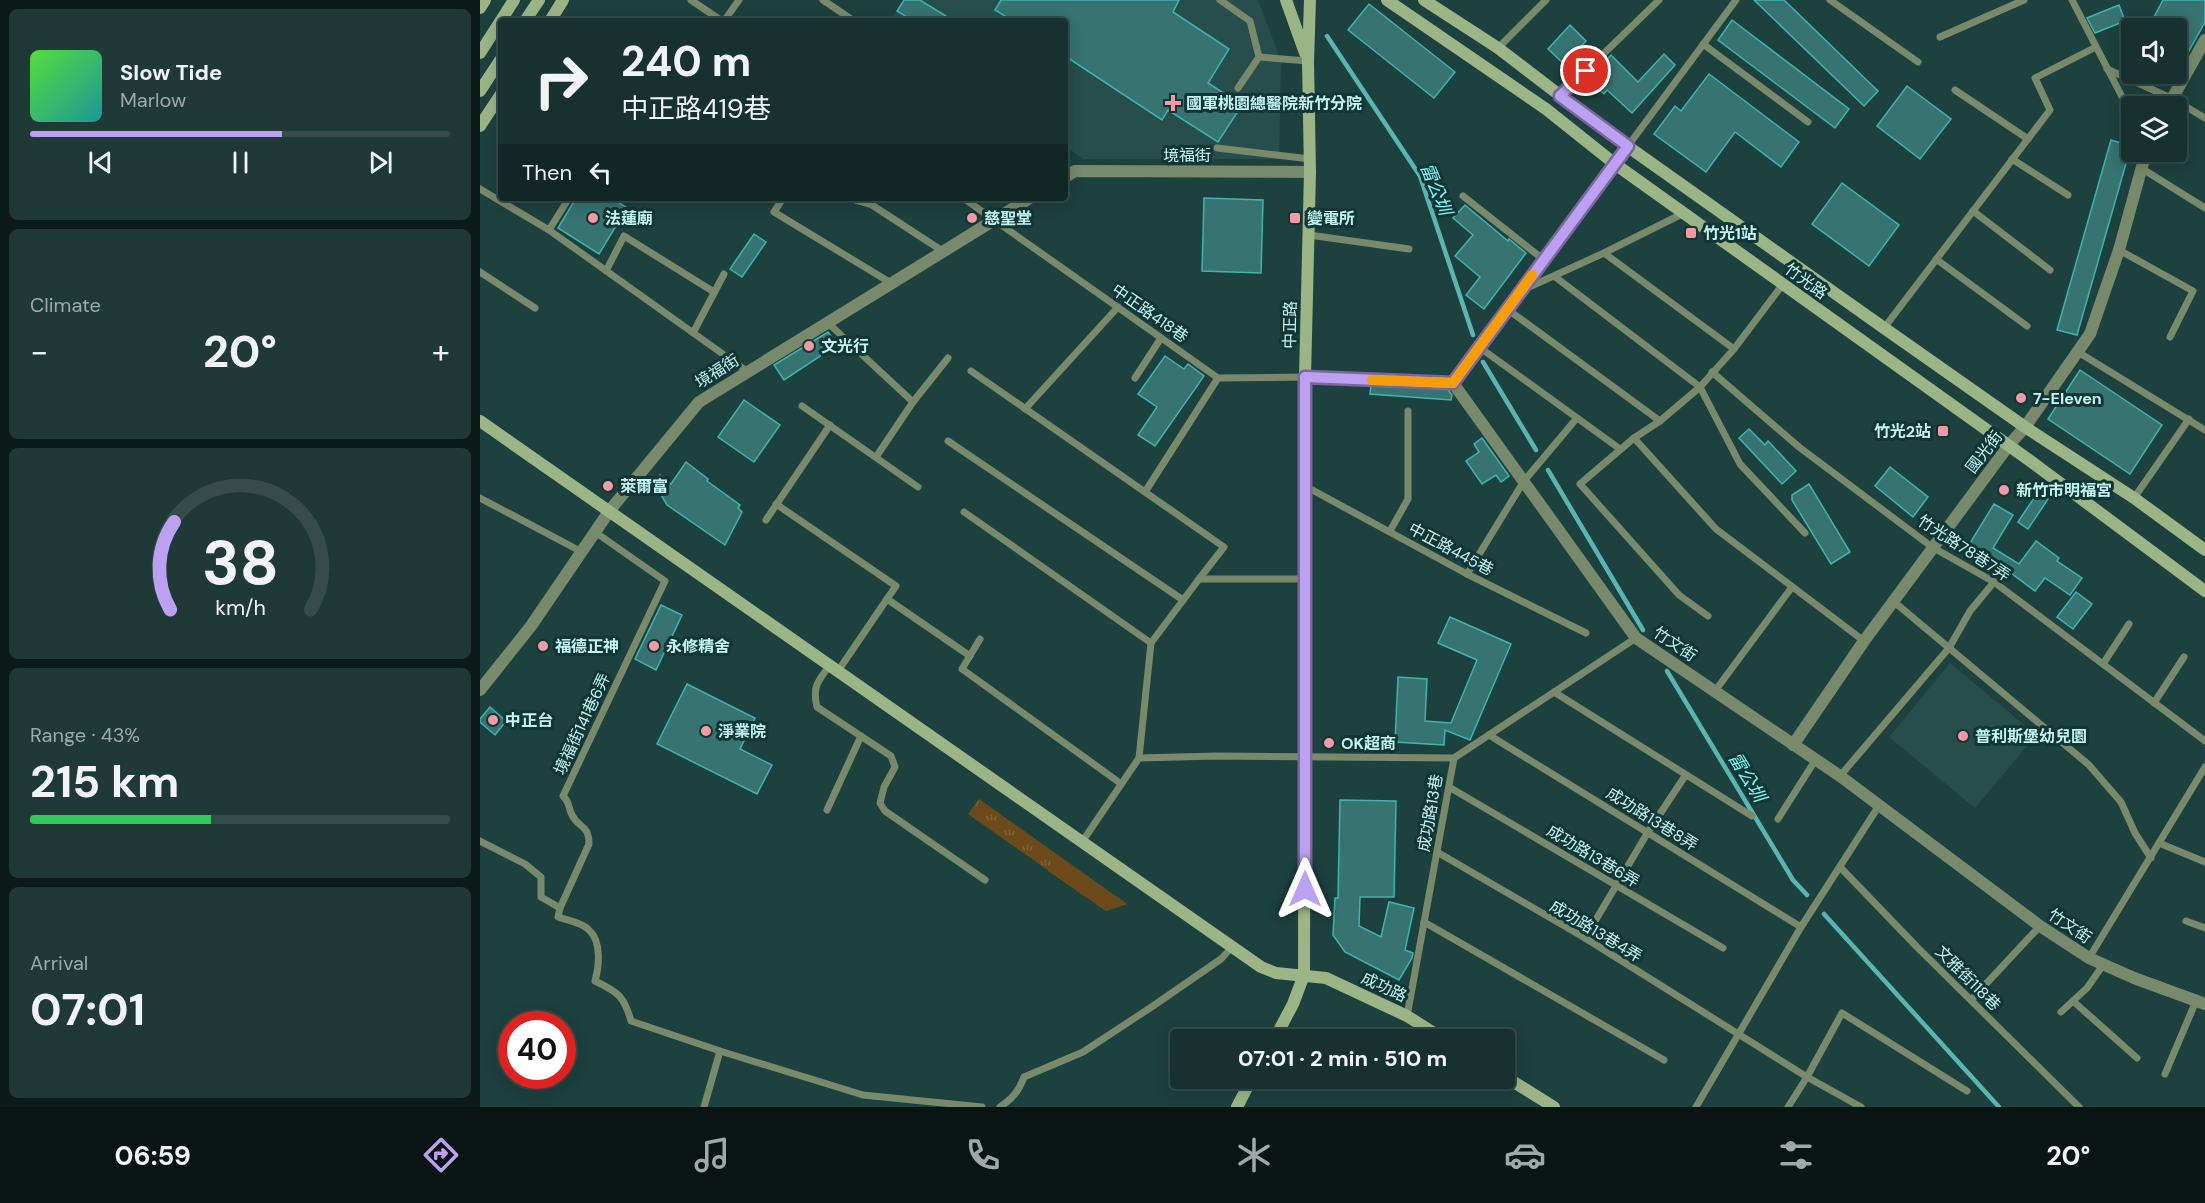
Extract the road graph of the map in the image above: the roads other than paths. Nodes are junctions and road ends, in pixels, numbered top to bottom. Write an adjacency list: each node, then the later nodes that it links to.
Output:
1 (485, 0): 19 (street)
2 (513, 0): 20 (street)
3 (539, 0): 21 (street)
4 (563, 0): 22 (street)
5 (690, 0): 23 (lane)
6 (739, 0): 24 (lane)
7 (824, 0): 25 (lane)
8 (1220, 0): 33 (lane)
9 (1286, 0): 34 (street)
10 (1310, 0): 34 (street, 中正路)
11 (1387, 0): 56 (street, 竹光路)
12 (1424, 0): 31 (street, 竹光路)
13 (1546, 0): 31 (lane)
14 (1659, 0): 41 (lane)
15 (1736, 0): 29 (lane)
16 (1830, 0): 35 (lane)
17 (2024, 0): 27 (lane)
18 (2072, 0): 30 (lane)
19 (480, 8)
20 (502, 18)
21 (527, 18)
22 (552, 18)
23 (718, 18)
24 (725, 18)
25 (850, 18)
26 (498, 24): 32 (street)
27 (1940, 37)
28 (2205, 40): 44 (street)
29 (1703, 44): 48 (lane); 51 (lane)
30 (2096, 47): 37 (lane); 50 (lane)
31 (1498, 48): 41 (street, 竹光路)
32 (480, 53)
33 (1259, 57): 34 (lane); 38 (lane)
34 (1308, 61): 53 (street, 中正路)
35 (1918, 62)
36 (498, 64): 40 (street)
37 (2107, 69): 42 (lane); 43 (lane)
38 (1238, 88)
39 (1955, 90): 50 (lane)
40 (480, 91)
41 (1560, 96): 51 (street, 竹光路)
42 (2121, 96)
43 (2157, 96)
44 (2174, 96)
45 (498, 99): 49 (street)
46 (2187, 110): 47 (lane)
47 (2205, 118)
48 (1808, 122)
49 (480, 126)
50 (2028, 139): 54 (lane)
51 (1628, 146): 56 (street); 96 (street, 竹光路)
52 (1217, 148): 53 (lane)
53 (1310, 159): 58 (street, 中正路)
54 (2012, 159): 61 (lane); 71 (lane)
55 (2143, 162): 57 (street, 國光街)
56 (1615, 164): 72 (street, 竹光路); 81 (street)
57 (2141, 168): 70 (lane); 77 (street, 國光街)
58 (1310, 172): 59 (street, 境福街); 75 (street, 中正路)
59 (1068, 175)
60 (480, 189): 63 (lane)
61 (2067, 195)
62 (1463, 196): 81 (lane)
63 (498, 200)
64 (500, 201): 74 (lane)
65 (567, 201): 74 (lane)
66 (781, 201): 87 (lane)
67 (857, 201): 78 (lane)
68 (967, 201): 73 (lane, 中正路418巷)
69 (1025, 201): 73 (street, 境福街)
70 (2205, 208)
71 (1973, 211): 80 (lane); 82 (lane)
72 (1684, 213): 79 (lane); 88 (street, 竹光路)
73 (994, 220): 78 (street, 境福街); 91 (lane, 中正路418巷)
74 (549, 230): 83 (lane)
75 (1309, 235): 76 (lane); 107 (street, 中正路)
76 (1409, 249)
77 (2119, 250): 98 (lane); 102 (street, 國光街)
78 (944, 252): 87 (street, 境福街)
79 (1604, 253): 86 (lane); 101 (lane)
80 (1936, 259): 95 (lane); 96 (lane)
81 (1544, 260): 89 (street)
82 (2050, 270)
83 (606, 271): 90 (lane); 97 (lane)
84 (480, 272): 92 (lane)
85 (724, 274): 90 (lane)
86 (1554, 276): 89 (lane); 111 (lane)
87 (891, 283): 94 (street, 境福街)
88 (1782, 284): 101 (lane); 125 (street, 竹光路)
89 (1521, 290): 93 (street)
90 (714, 292): 97 (lane)
91 (1118, 307): 99 (lane, 中正路418巷); 114 (lane)
92 (535, 308)
93 (1507, 309): 100 (street); 119 (lane)
94 (828, 322): 105 (street, 境福街); 112 (lane)
95 (2027, 326)
96 (1884, 328): 121 (street, 竹光路)
97 (693, 333): 105 (lane)
98 (2170, 337)
99 (1161, 338): 108 (lane); 109 (lane, 中正路418巷)
100 (1479, 347): 110 (street); 116 (lane)
101 (1734, 349): 106 (lane)
102 (2078, 351): 117 (lane); 121 (street, 國光街)
103 (948, 358): 112 (lane)
104 (972, 371): 114 (lane)
105 (748, 372): 135 (street, 境福街)
106 (1712, 372): 111 (lane); 141 (lane, 竹光路78巷7弄)
107 (1305, 377): 109 (lane); 110 (lane); 129 (street, 中正路)
108 (1135, 378)
109 (1218, 378): 131 (lane)
110 (1453, 383): 128 (street, 竹文街)
111 (1700, 387): 119 (lane); 140 (lane)
112 (913, 402): 127 (lane)
113 (802, 406): 120 (lane)
114 (1026, 409): 131 (lane)
115 (1408, 411): 138 (lane)
116 (1577, 418): 126 (lane); 128 (lane)
117 (2189, 419): 122 (lane); 133 (lane)
118 (480, 421): 135 (street, 成功路)
119 (1660, 421): 123 (lane)
120 (830, 425): 127 (lane); 134 (lane)
121 (2025, 427): 125 (street, 國光街); 133 (street, 竹光路)
122 (2205, 430)
123 (1634, 438): 126 (lane); 148 (lane)
124 (948, 441): 151 (lane)
125 (2009, 445): 141 (street, 國光街); 149 (street, 竹光路)
126 (1620, 449): 153 (lane)
127 (876, 457): 130 (lane)
128 (1524, 481): 144 (lane); 156 (street, 竹文街)
129 (1305, 486): 138 (lane, 中正路445巷); 146 (street, 中正路)
130 (918, 487)
131 (1145, 492): 145 (lane)
132 (480, 498): 143 (lane)
133 (2134, 498): 142 (street, 竹光路)
134 (776, 504): 137 (lane); 150 (lane)
135 (610, 510): 139 (street, 境福街); 164 (street, 成功路)
136 (964, 512): 159 (lane)
137 (765, 520)
138 (1390, 531): 144 (lane, 中正路445巷)
139 (595, 532): 143 (street, 境福街); 196 (lane, 境福街141巷6弄)
140 (1804, 533)
141 (1932, 547): 147 (lane, 竹光路78巷7弄); 152 (street, 國光街)
142 (2205, 550)
143 (582, 552): 165 (street, 境福街)
144 (1467, 574): 155 (lane, 中正路445巷)
145 (1199, 579): 146 (lane); 151 (lane)
146 (1305, 579): 173 (street, 中正路)
147 (1994, 582): 160 (lane); 163 (lane, 竹光路78巷7弄)
148 (1792, 587): 158 (lane); 166 (lane)
149 (2205, 591)
150 (886, 599): 161 (lane); 164 (lane)
151 (1183, 600): 159 (lane)
152 (1893, 601): 158 (street, 國光街); 160 (lane)
153 (1708, 616)
154 (2129, 624): 163 (lane)
155 (1586, 633)
156 (1636, 638): 166 (street, 竹文街); 167 (lane, 成功路13巷)
157 (980, 639): 161 (lane)
158 (1864, 641): 172 (street, 國光街)
159 (1151, 643): 174 (lane)
160 (1949, 648): 179 (lane); 191 (lane)
161 (970, 656): 180 (lane)
162 (2184, 657): 168 (lane)
163 (2103, 664): 168 (lane, 竹光路78巷7弄)
164 (833, 668): 170 (lane); 188 (street, 成功路)
165 (482, 683)
166 (1714, 691): 172 (street, 竹文街)
167 (1554, 692): 169 (lane, 成功路13巷); 178 (lane)
168 (2154, 703): 171 (lane, 竹光路78巷7弄)
169 (1489, 735): 175 (lane, 成功路13巷); 186 (lane, 成功路13巷8弄)
170 (861, 736): 183 (lane); 194 (lane)
171 (2205, 741)
172 (1793, 745): 176 (street, 竹文街)
173 (1305, 756): 174 (lane); 175 (lane); 207 (street, 中正路)
174 (1139, 758): 180 (lane)
175 (1454, 758): 181 (lane, 成功路13巷)
176 (1816, 759): 179 (street, 竹文街); 185 (lane)
177 (2205, 767): 189 (lane)
178 (1686, 776): 184 (lane); 186 (lane)
179 (1840, 776): 182 (street, 竹文街)
180 (1120, 783): 188 (lane)
181 (1449, 787): 190 (lane, 成功路13巷); 195 (lane, 成功路13巷6弄)
182 (1880, 804): 193 (lane); 199 (street, 竹文街)
183 (827, 810)
184 (1752, 816)
185 (1779, 819)
186 (1648, 832): 195 (lane); 200 (lane, 成功路13巷8弄)
187 (480, 841): 196 (lane)
188 (1082, 842): 203 (street, 成功路)
189 (2159, 843): 191 (lane); 192 (lane)
190 (1437, 852): 198 (lane, 成功路13巷); 202 (lane, 成功路13巷4弄)
191 (2151, 858): 205 (lane)
192 (2205, 862)
193 (1840, 867): 200 (lane); 208 (lane, 文雅街118巷)
194 (985, 880)
195 (1616, 885): 202 (lane); 204 (lane, 成功路13巷6弄)
196 (560, 908): 216 (lane)
197 (2186, 921): 201 (lane)
198 (1424, 922): 212 (lane, 成功路13巷); 218 (lane)
199 (2040, 926): 205 (street, 竹文街); 208 (lane)
200 (1801, 927): 215 (lane)
201 (2205, 928)
202 (1585, 938): 215 (lane, 成功路13巷4弄)
203 (1232, 947): 207 (street, 成功路); 226 (lane)
204 (1723, 948)
205 (2088, 958): 206 (street, 竹文街)
206 (2103, 965): 209 (lane); 210 (street, 竹文街)
207 (1304, 975): 212 (street, 成功路); 213 (street, 中正路)
208 (1971, 1000): 232 (lane, 文雅街118巷)
209 (2073, 1001): 211 (lane); 217 (lane)
210 (2200, 1003): 219 (lane)
211 (2061, 1012)
212 (1407, 1016): 214 (street, 成功路)
213 (1280, 1029)
214 (1427, 1029)
215 (1740, 1035): 220 (lane, 成功路13巷4弄); 229 (lane)
216 (720, 1051): 224 (lane); 225 (lane)
217 (2137, 1058)
218 (1664, 1060)
219 (2165, 1074)
220 (1807, 1077): 223 (lane); 230 (lane); 231 (lane, 成功路13巷4弄)
221 (1515, 1083): 228 (street)
222 (1246, 1089): 227 (street)
223 (1967, 1090)
224 (704, 1107)
225 (982, 1107)
226 (1000, 1107)
227 (1237, 1107)
228 (1554, 1107)
229 (1696, 1107)
230 (1788, 1107)
231 (1861, 1107)
232 (2079, 1107)

